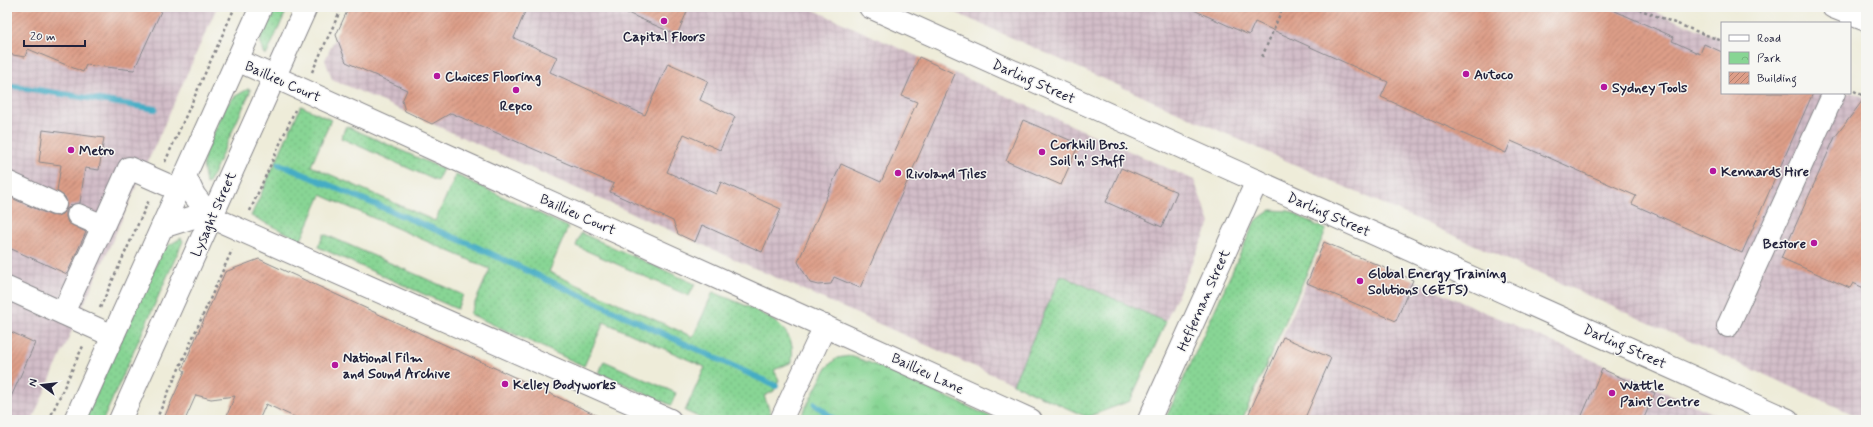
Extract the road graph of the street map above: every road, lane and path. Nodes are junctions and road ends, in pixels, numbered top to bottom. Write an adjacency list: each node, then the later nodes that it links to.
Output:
1 (235, 7): 16 (path)
2 (261, 7): 11 (street)
3 (306, 7): 12 (street, Lysaght Street)
4 (870, 7): 17 (street, Darling Street)
5 (1284, 7): 10 (path)
6 (1633, 7): 9 (path)
7 (1833, 7): 8 (street)
8 (1866, 20)
9 (1721, 41)
10 (1262, 57)
11 (237, 60): 12 (street, Baillieu Court); 19 (street)
12 (274, 77): 22 (street, Lysaght Street); 28 (street, Baillieu Court)
13 (1851, 90): 15 (path)
14 (1834, 94): 29 (street)
15 (1866, 97)
16 (157, 180): 19 (street); 23 (street); 27 (path)
17 (1257, 181): 37 (street, Heffernan Street); 38 (street, Darling Street)
18 (7, 182): 20 (street)
19 (182, 183): 22 (street); 24 (street)
20 (55, 204)
21 (78, 215): 23 (street)
22 (211, 217): 24 (street); 33 (street, Lysaght Street); 34 (street)
23 (103, 226): 26 (street)
24 (162, 227): 30 (street)
25 (7, 288): 26 (street)
26 (63, 313): 27 (street)
27 (92, 326): 30 (street); 31 (path)
28 (825, 326): 35 (street); 36 (street, Baillieu Lane)
29 (1728, 326)
30 (113, 336): 32 (street)
31 (49, 420)
32 (76, 420)
33 (120, 420)
34 (670, 420)
35 (781, 420)
36 (1031, 420)
37 (1149, 420)
38 (1788, 420)

